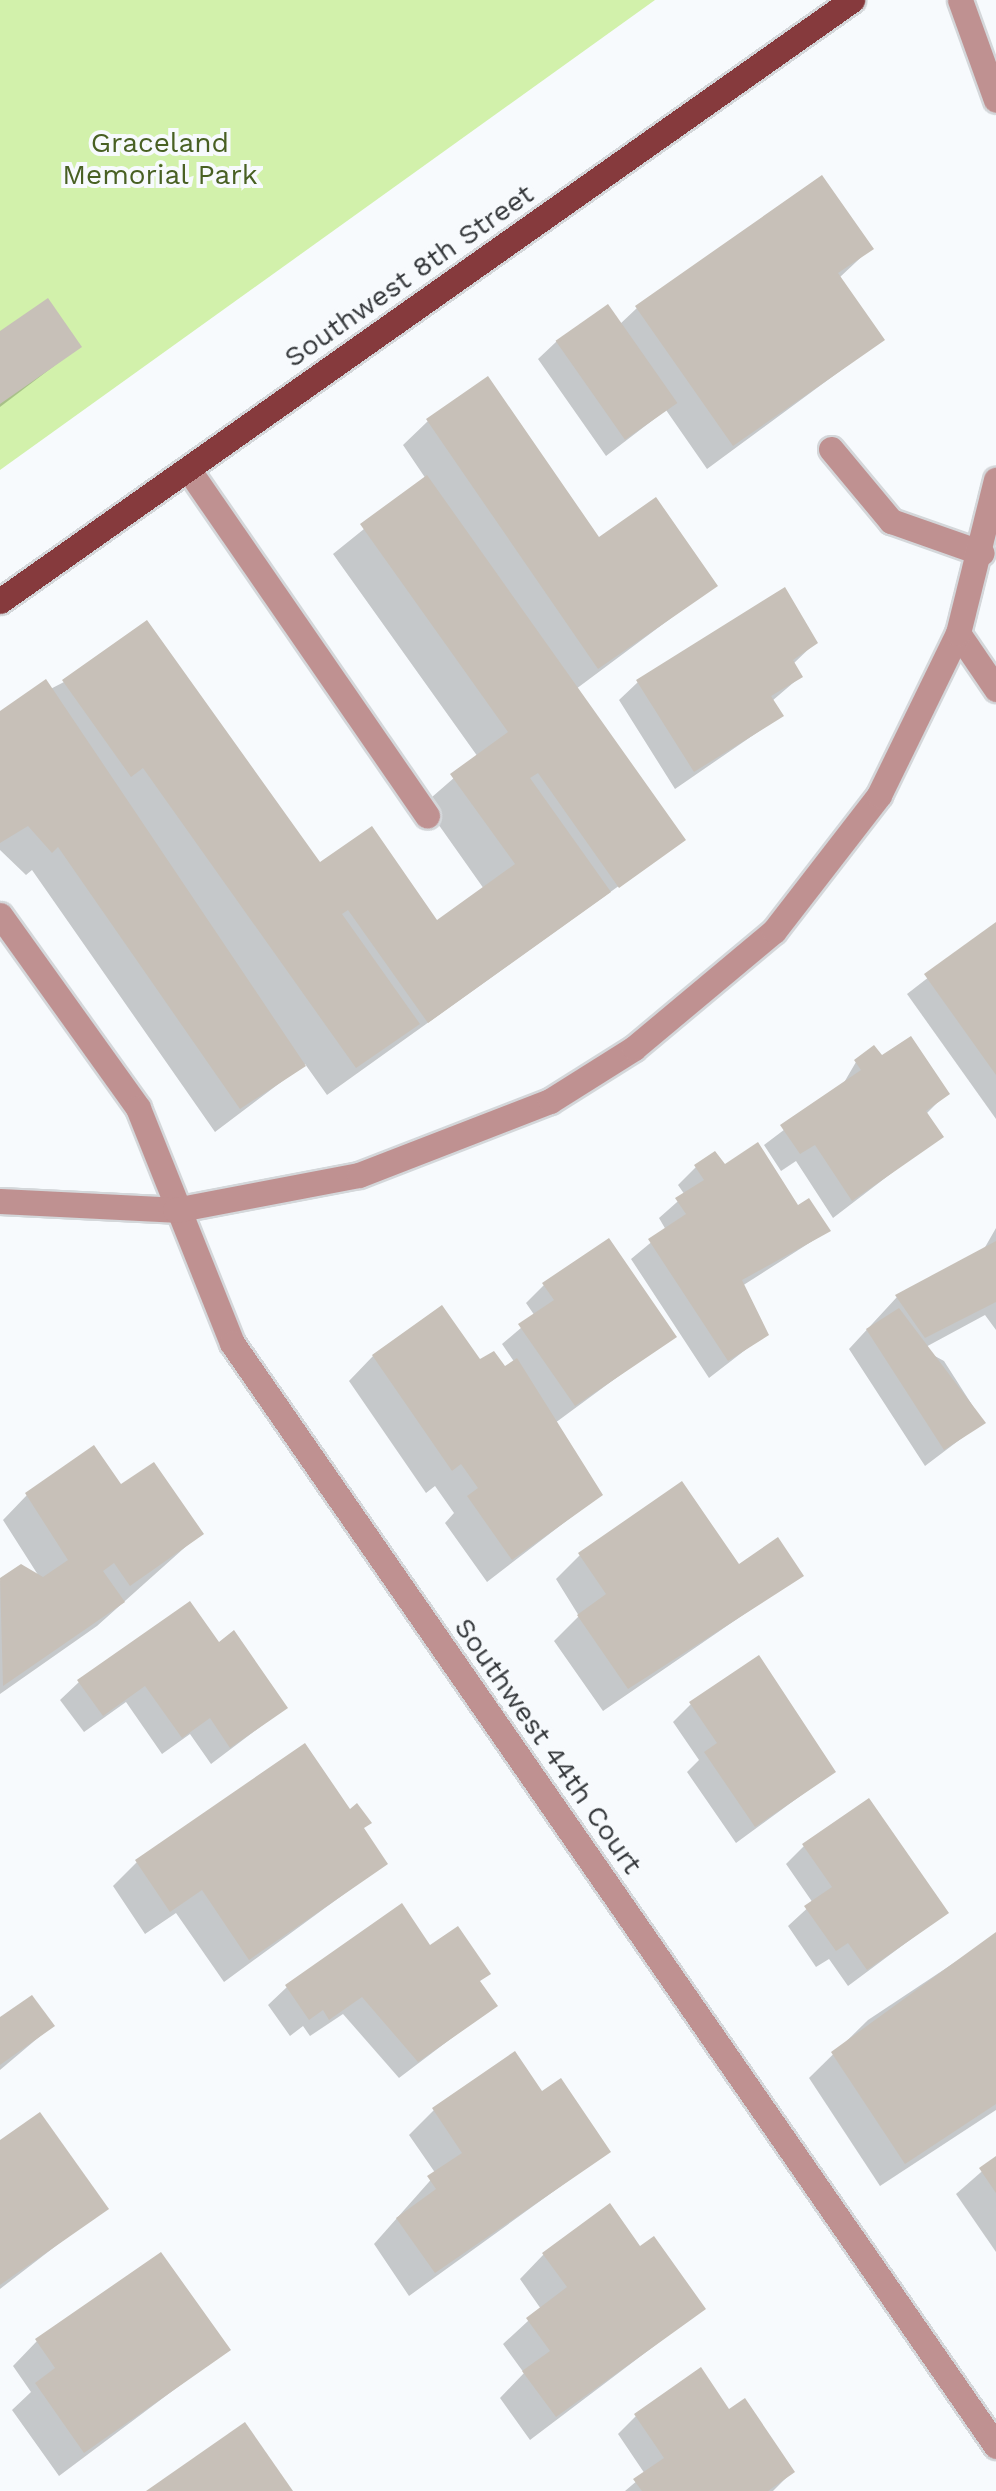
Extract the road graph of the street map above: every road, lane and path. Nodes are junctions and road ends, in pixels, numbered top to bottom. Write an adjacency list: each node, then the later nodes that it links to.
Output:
1 (852, 0): 5 (main road, Southwest 8th Street)
2 (960, 0): 3 (street)
3 (996, 100)
4 (831, 448): 7 (street)
5 (188, 469): 8 (main road, Southwest 8th Street); 11 (street)
6 (996, 480): 7 (street)
7 (982, 553): 9 (street)
8 (0, 602)
9 (958, 634): 10 (street); 14 (street)
10 (996, 690)
11 (427, 816)
12 (0, 915): 14 (street, Southwest 44th Court)
13 (0, 1201): 14 (street)
14 (174, 1210): 15 (street, Southwest 44th Court)
15 (996, 2446)

